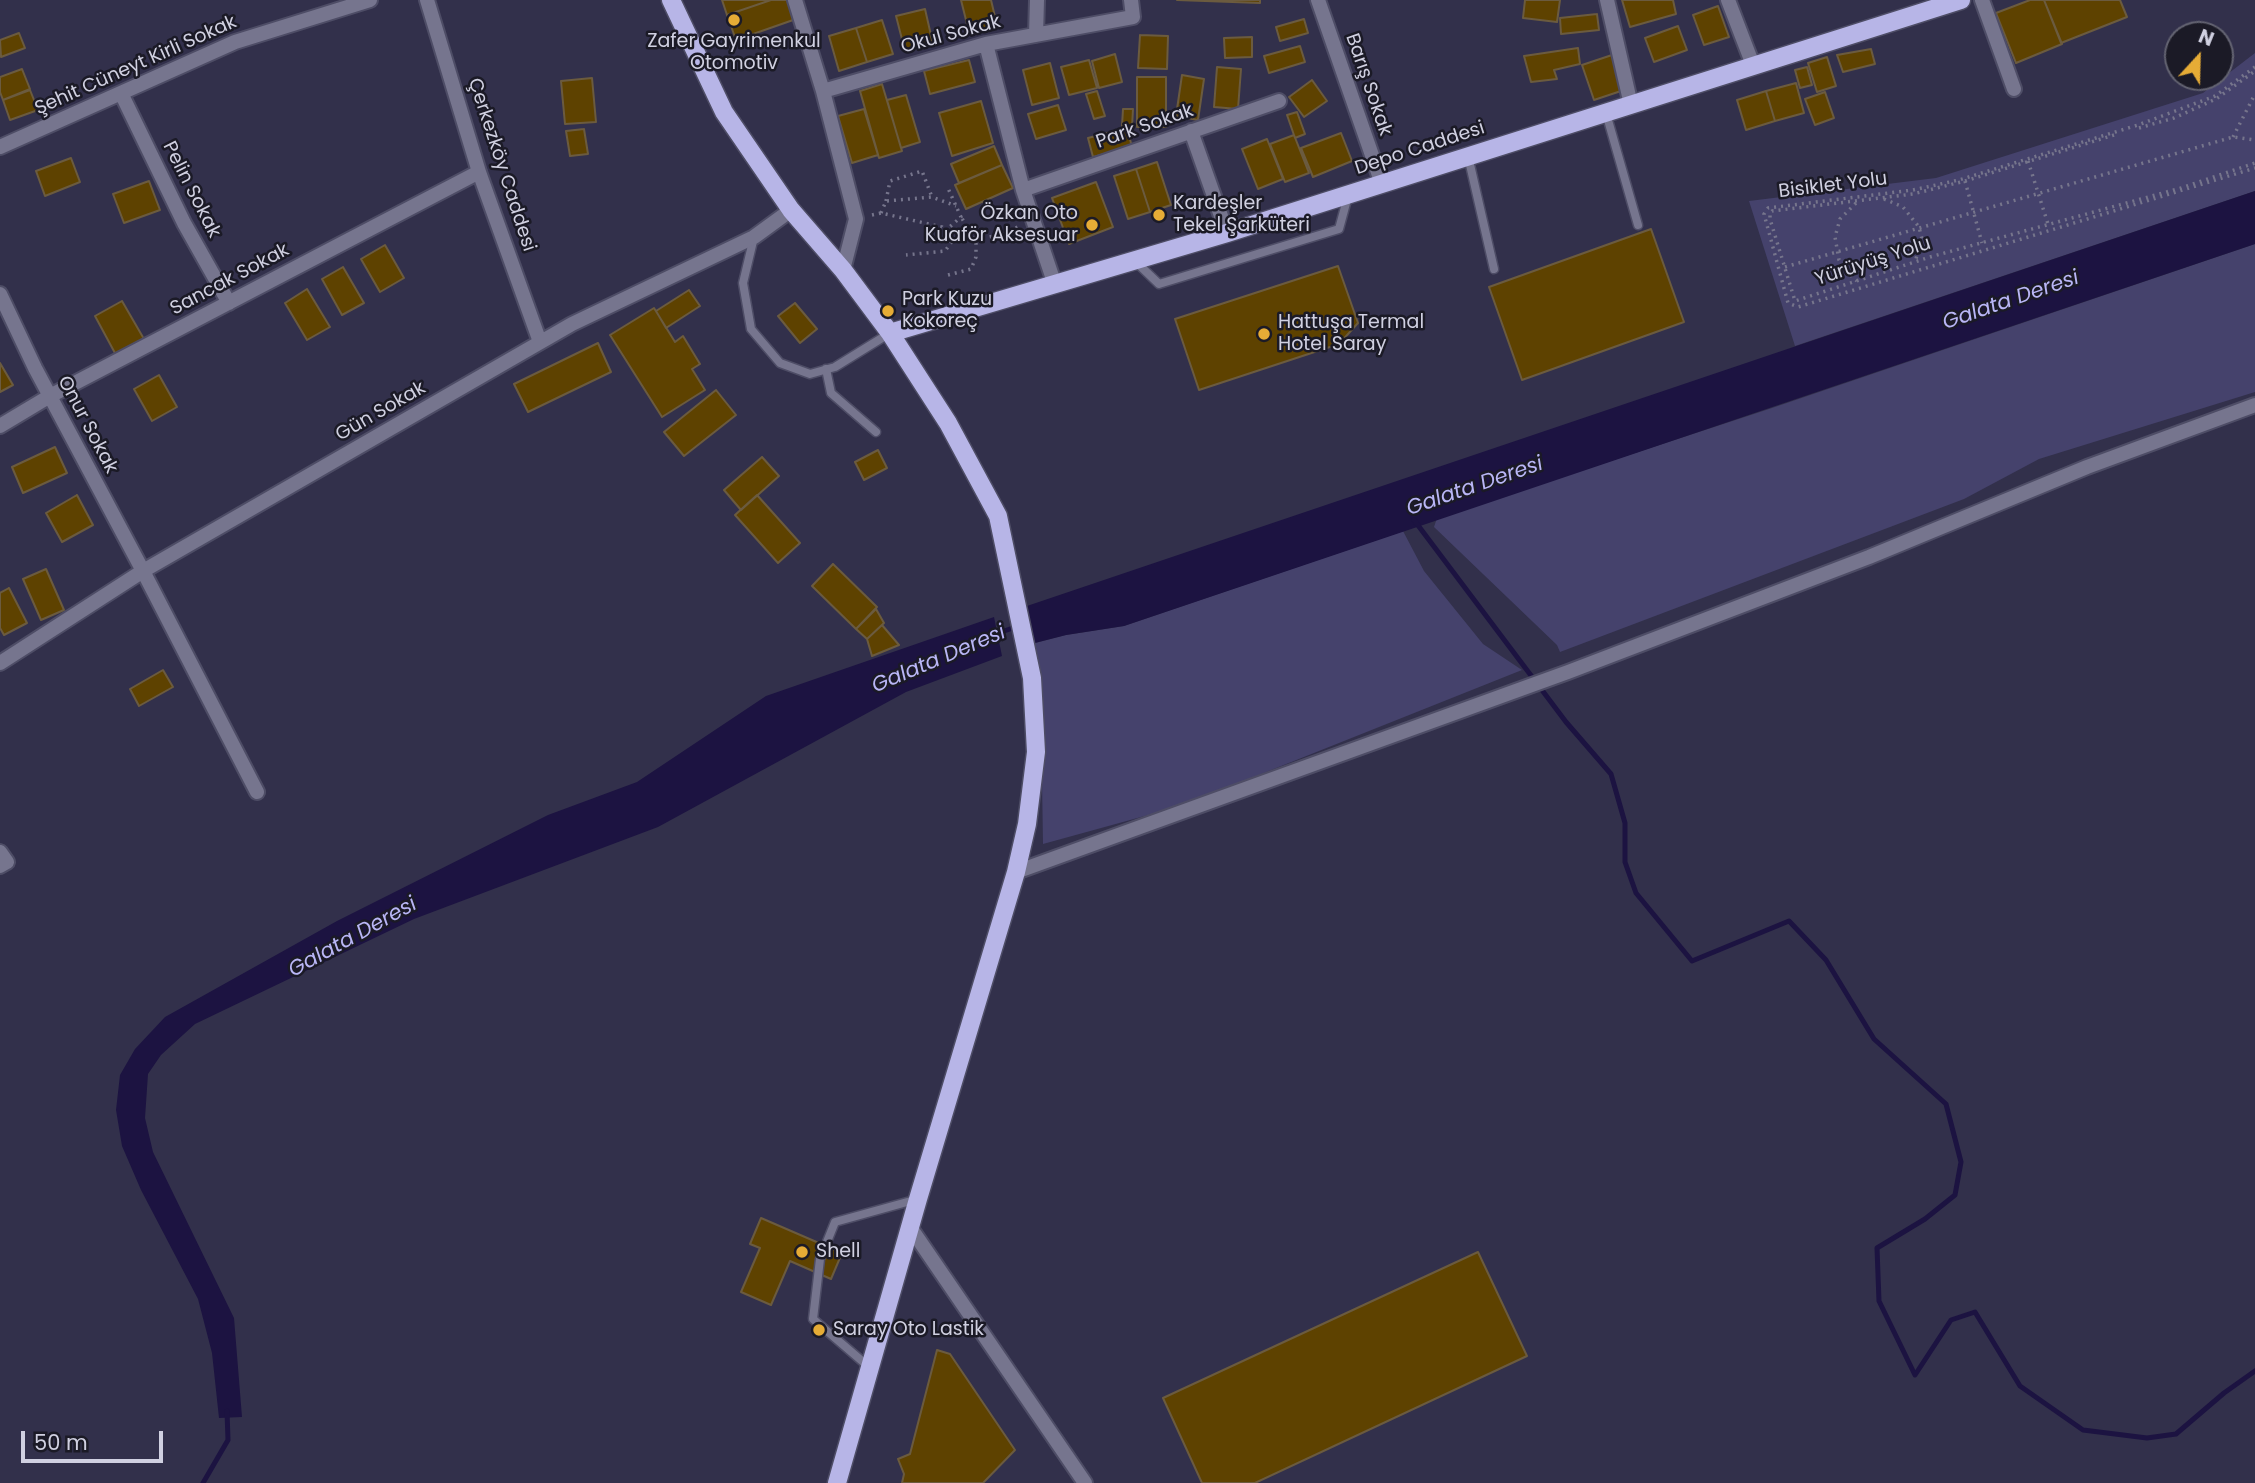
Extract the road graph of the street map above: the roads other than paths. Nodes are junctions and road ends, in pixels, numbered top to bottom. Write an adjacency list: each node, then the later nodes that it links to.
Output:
1 (370, 0): 17 (street, Şehit Cüneyt Kirli Sokak)
2 (427, 0): 24 (street, Çerkezköy Caddesi)
3 (671, 0): 28 (main road)
4 (795, 0): 16 (street)
5 (1037, 0): 12 (street)
6 (1131, 0): 12 (street, Okul Sokak)
7 (1318, 0): 25 (street, Barış Sokak)
8 (1607, 0): 19 (street)
9 (1728, 0): 14 (street)
10 (1961, 0): 14 (main road, Depo Caddesi)
11 (1982, 0): 15 (street)
12 (1037, 35): 13 (street, Okul Sokak)
13 (986, 44): 16 (street, Okul Sokak); 26 (street)
14 (1753, 65): 19 (main road, Depo Caddesi)
15 (2014, 89)
16 (823, 91): 34 (street)
17 (121, 93): 22 (street, Şehit Cüneyt Kirli Sokak); 37 (street, Pelin Sokak)
18 (1279, 101): 21 (street, Park Sokak)
19 (1630, 105): 20 (main road, Depo Caddesi)
20 (1606, 113): 23 (main road, Depo Caddesi); 29 (lane)
21 (1191, 131): 26 (street, Park Sokak); 30 (street)
22 (0, 147)
23 (1468, 156): 25 (main road, Depo Caddesi); 33 (lane)
24 (479, 172): 37 (street, Sancak Sokak); 39 (street, Çerkezköy Caddesi)
25 (1382, 184): 27 (main road, Depo Caddesi)
26 (1023, 190): 35 (street)
27 (1348, 194): 30 (main road, Depo Caddesi); 32 (lane)
28 (790, 210): 31 (street, Gün Sokak); 34 (main road)
29 (1638, 225)
30 (1227, 233): 32 (main road, Depo Caddesi)
31 (754, 237): 39 (street, Gün Sokak); 40 (lane)
32 (1135, 261): 35 (main road, Depo Caddesi)
33 (1494, 269)
34 (843, 270): 38 (main road)
35 (1055, 285): 38 (main road, Depo Caddesi)
36 (0, 295): 41 (street, Onur Sokak)
37 (229, 303): 41 (street, Sancak Sokak)
38 (890, 333): 40 (lane); 50 (main road)
39 (540, 342): 45 (street, Gün Sokak)
40 (826, 369): 44 (lane)
41 (50, 396): 43 (street, Sancak Sokak); 45 (street, Onur Sokak)
42 (2255, 405): 50 (street)
43 (0, 426)
44 (876, 432)
45 (143, 571): 46 (street, Gün Sokak); 47 (street, Onur Sokak)
46 (0, 663)
47 (257, 792)
48 (0, 852): 49 (street)
49 (0, 866)
50 (1016, 872): 51 (main road)
51 (918, 1199): 52 (main road); 53 (lane)
52 (910, 1227): 53 (main road); 55 (street)
53 (870, 1367): 54 (main road)
54 (837, 1483)
55 (1085, 1483)

